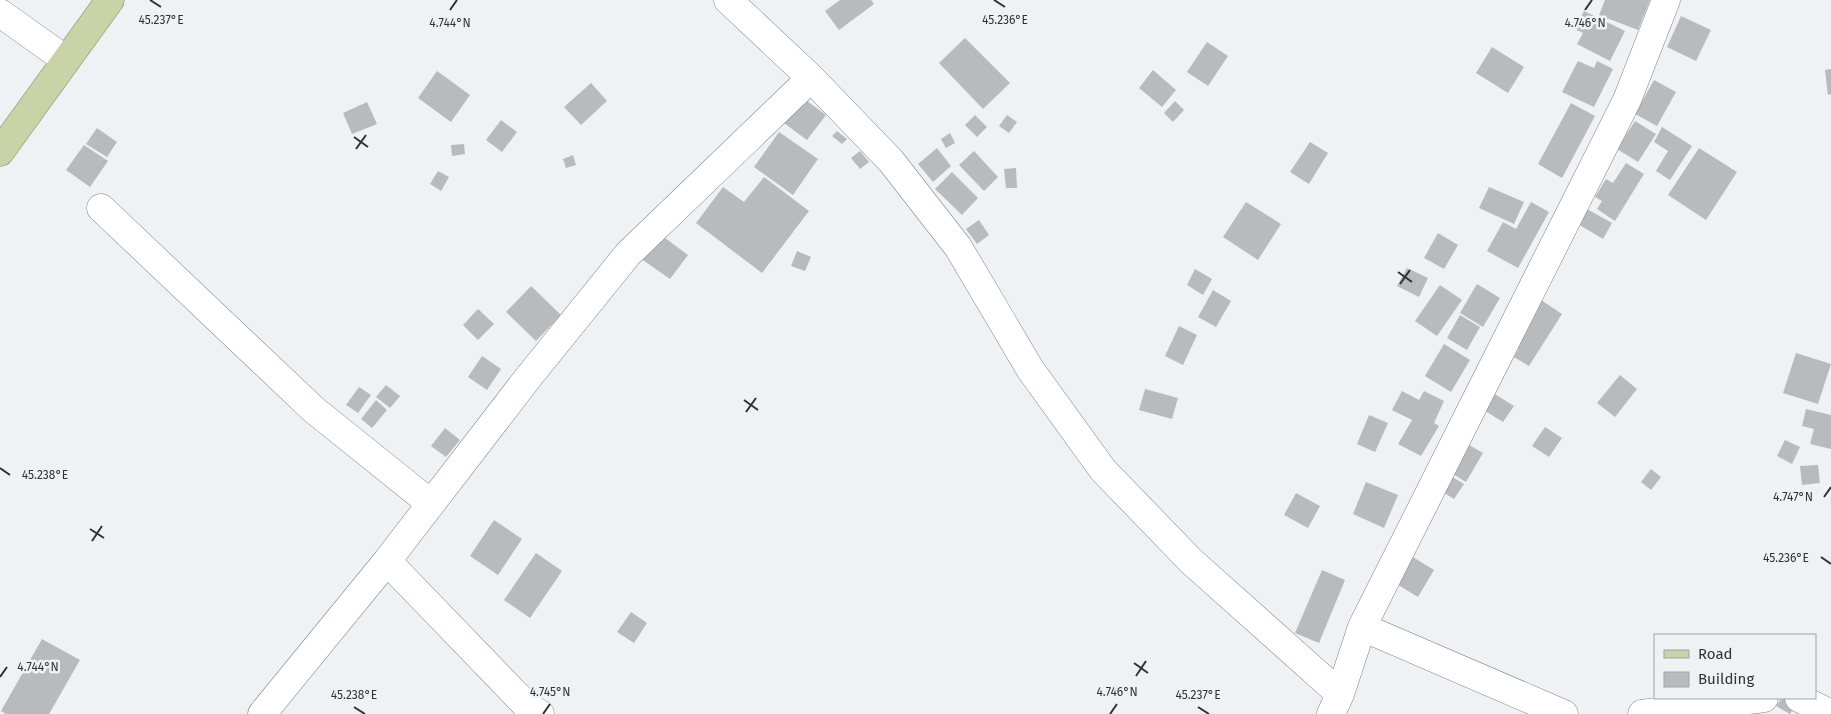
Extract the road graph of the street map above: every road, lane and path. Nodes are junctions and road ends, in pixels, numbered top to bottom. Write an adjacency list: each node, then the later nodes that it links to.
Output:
1 (110, 0): 5 (main road)
2 (728, 0): 6 (street)
3 (1666, 0): 11 (street)
4 (0, 13): 5 (street)
5 (66, 60): 7 (main road)
6 (811, 78): 9 (street); 14 (street)
7 (0, 152)
8 (101, 208): 9 (street)
9 (430, 503): 10 (street)
10 (387, 561): 15 (street); 16 (street)
11 (1362, 627): 14 (street); 17 (street)
12 (1756, 699): 18 (street)
13 (1801, 699): 19 (street)
14 (1335, 704)
15 (262, 714)
16 (540, 714)
17 (1564, 714)
18 (1642, 714)
19 (1831, 714)

